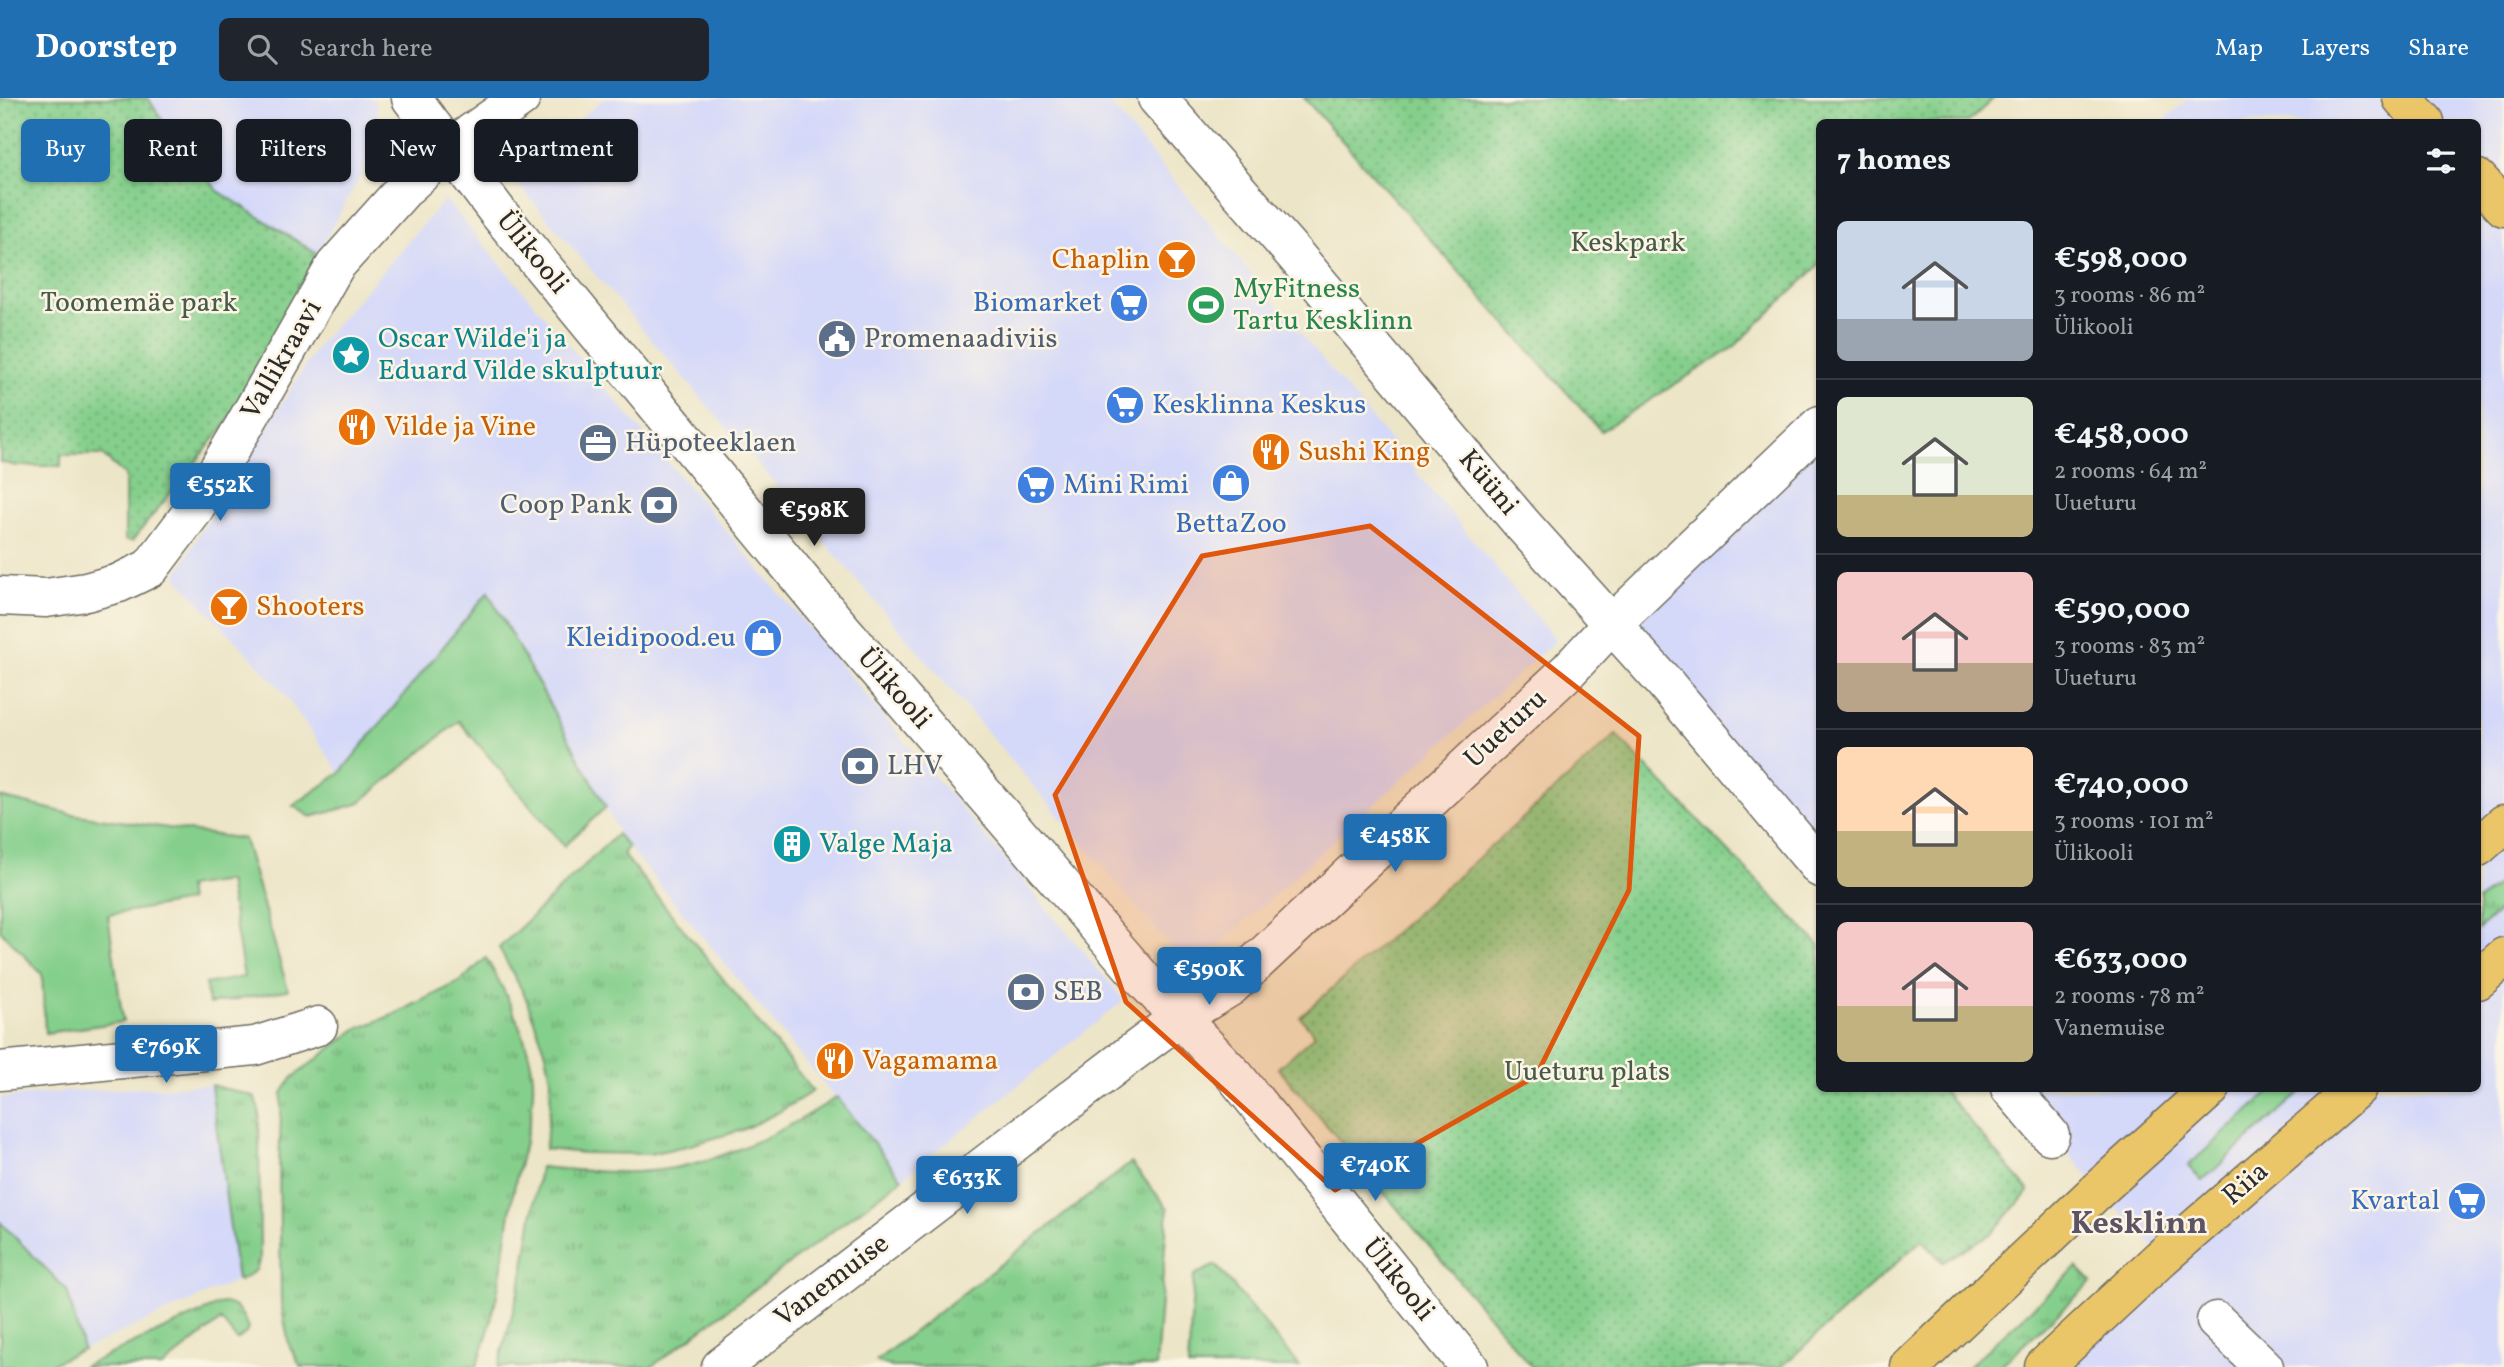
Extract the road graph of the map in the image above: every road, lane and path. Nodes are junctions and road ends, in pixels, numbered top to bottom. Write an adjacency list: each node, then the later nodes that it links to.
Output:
1 (411, 98): 5 (street, Ülikooli)
2 (522, 98): 7 (street, Vallikraavi)
3 (1157, 98): 14 (street, Küüni)
4 (2402, 98): 6 (main road)
5 (427, 119)
6 (2422, 119)
7 (460, 141)
8 (460, 161): 20 (street, Ülikooli)
9 (412, 182): 13 (street, Vallikraavi)
10 (2481, 182): 11 (main road)
11 (2504, 207)
12 (1816, 429): 14 (street, Uueturu)
13 (0, 596)
14 (1612, 624): 17 (street, Küüni); 20 (street, Uueturu)
15 (2504, 824): 16 (main road)
16 (2481, 844)
17 (1816, 863)
18 (2504, 957): 19 (main road)
19 (2481, 977)
20 (1179, 1018): 28 (street, Vanemuise); 29 (street, Ülikooli)
21 (318, 1026): 22 (street)
22 (0, 1071)
23 (2013, 1092): 26 (street)
24 (2207, 1092): 30 (main road)
25 (2352, 1092): 31 (main road, Riia)
26 (2050, 1135)
27 (2216, 1321): 32 (street)
28 (721, 1367)
29 (1469, 1367)
30 (1910, 1367)
31 (2044, 1367)
32 (2264, 1367)

